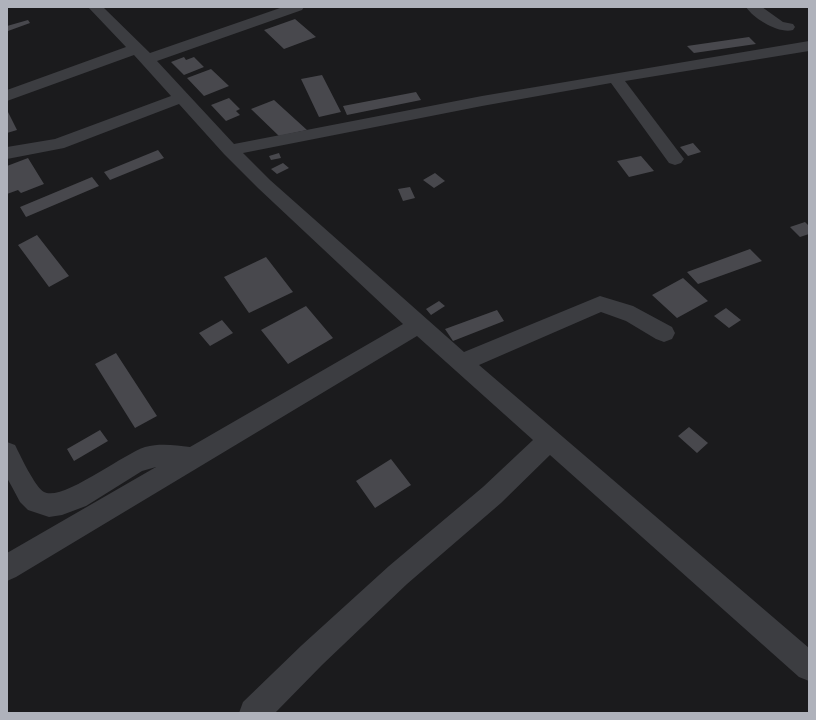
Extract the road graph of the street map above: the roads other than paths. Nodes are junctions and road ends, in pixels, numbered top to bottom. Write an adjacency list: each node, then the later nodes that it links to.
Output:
1 (95, 7): 6 (street)
2 (297, 7): 6 (street)
3 (753, 7): 4 (street)
4 (788, 27)
5 (808, 47): 7 (street)
6 (141, 54): 8 (street); 9 (street)
7 (615, 78): 10 (street); 12 (street)
8 (7, 96)
9 (180, 98): 10 (street); 11 (street)
10 (230, 150): 13 (street)
11 (7, 153)
12 (675, 159)
13 (418, 325): 15 (street); 18 (street)
14 (664, 333): 15 (street)
15 (461, 363): 16 (street)
16 (549, 441): 20 (street); 21 (street)
17 (7, 453): 18 (street)
18 (193, 458): 19 (street)
19 (7, 568)
20 (809, 667)
21 (254, 713)

